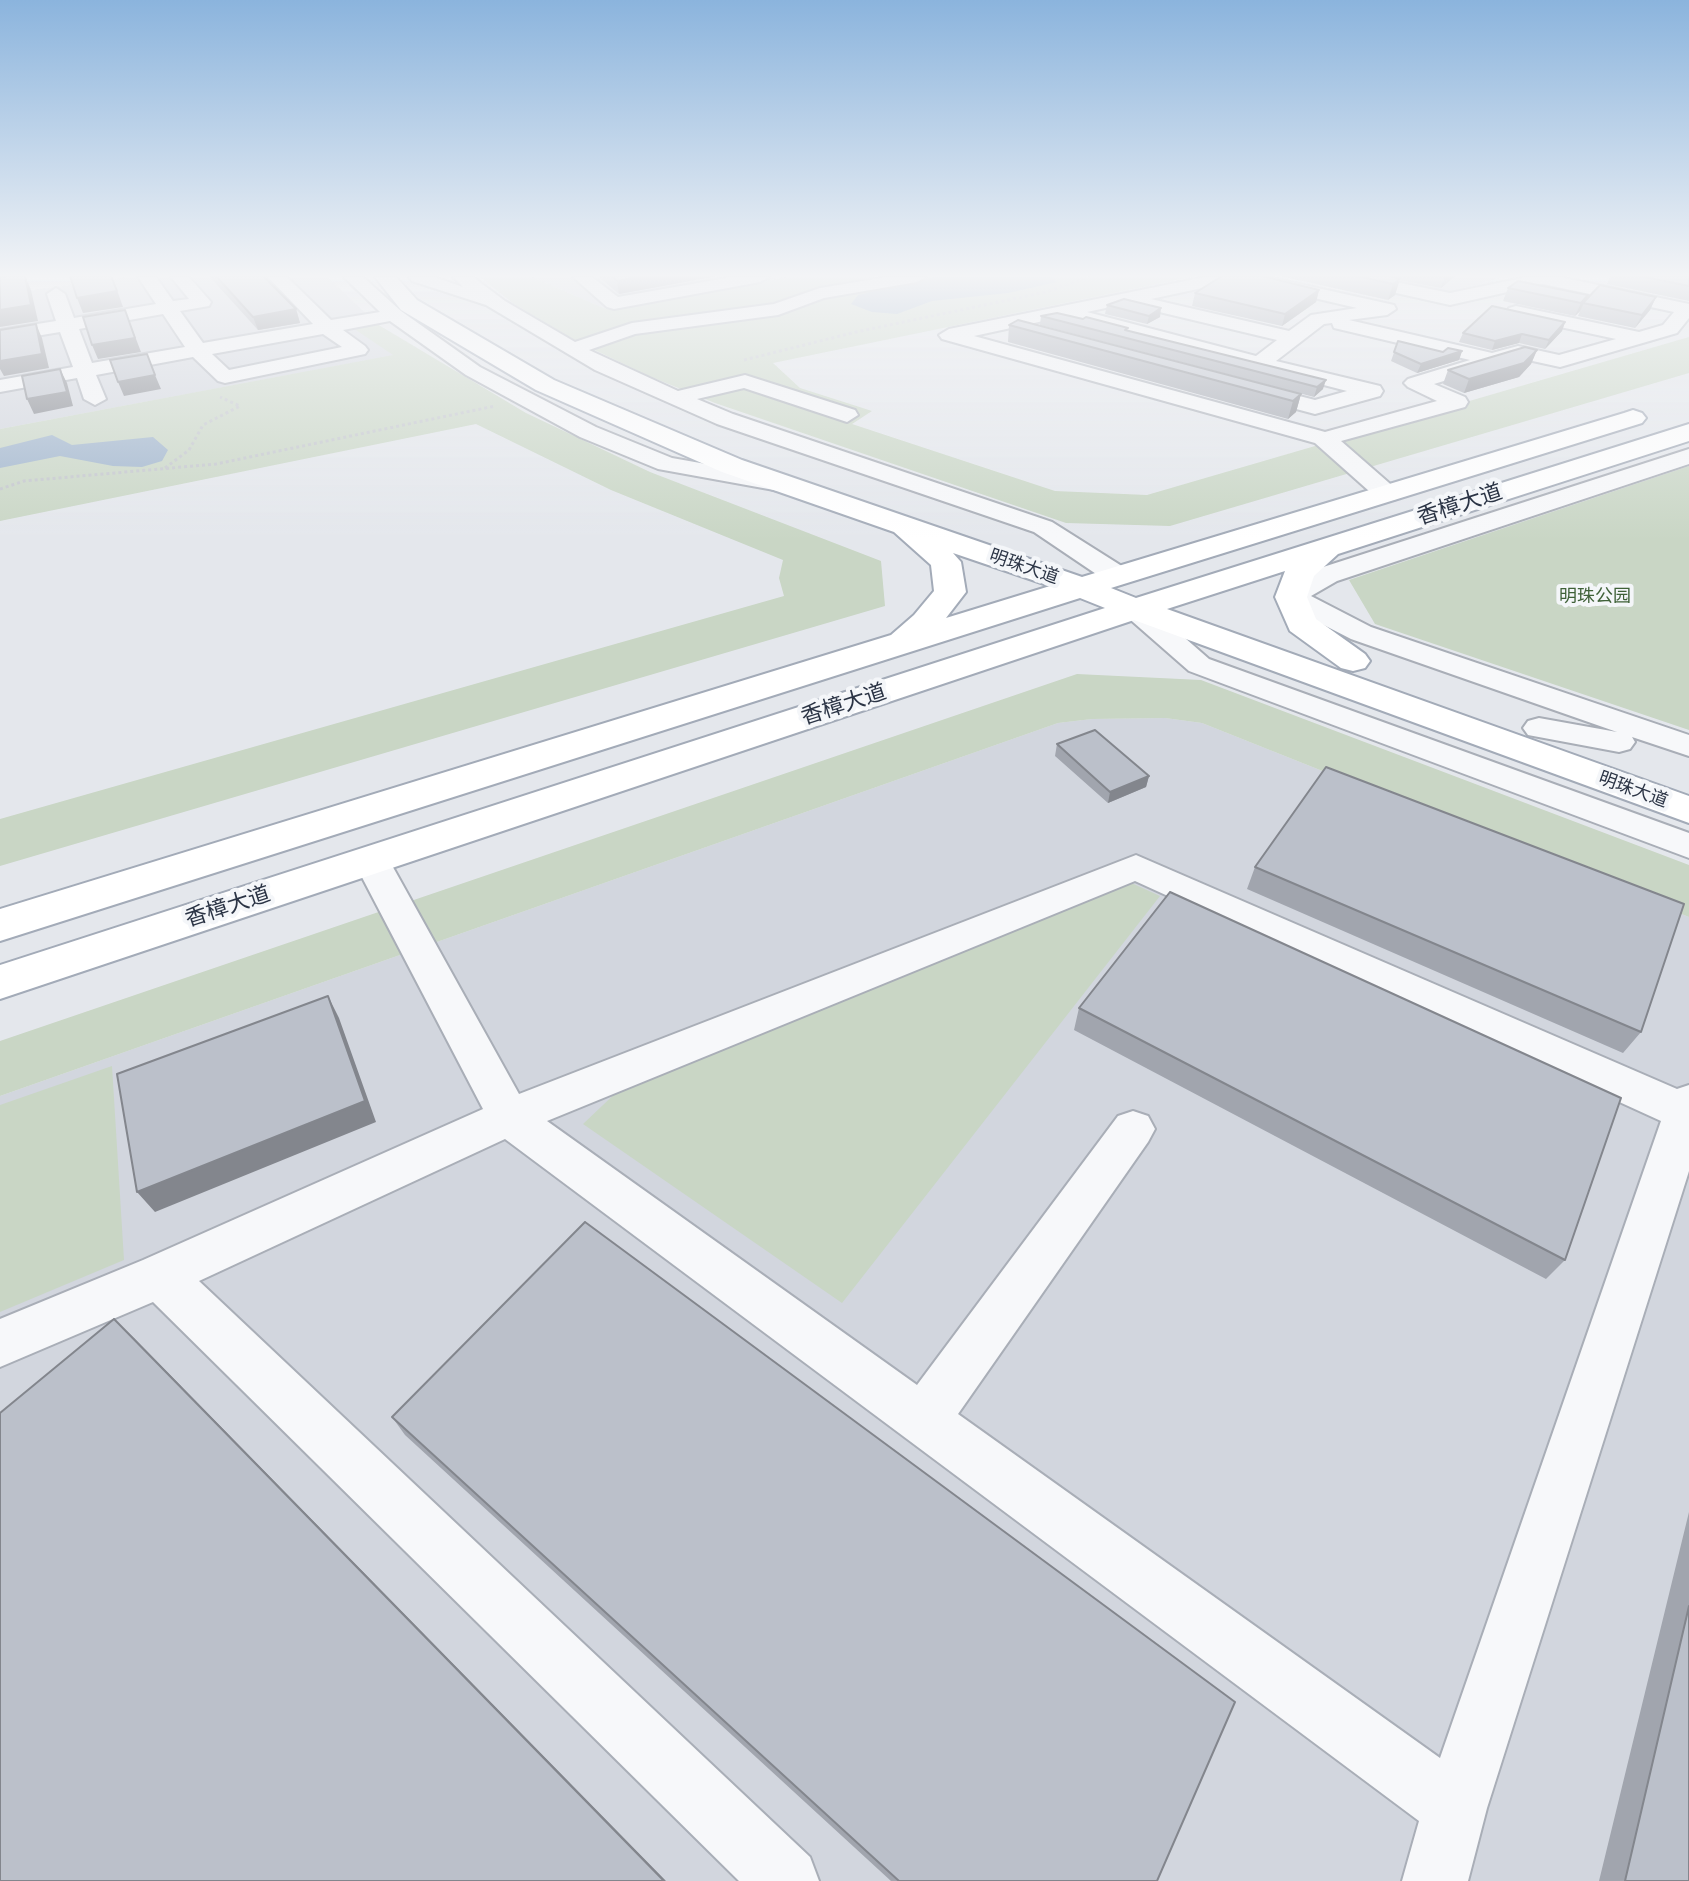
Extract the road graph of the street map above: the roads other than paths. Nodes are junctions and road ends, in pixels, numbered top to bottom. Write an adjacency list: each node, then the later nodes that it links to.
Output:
1 (82, 365): 13 (street)
2 (113, 365): 13 (street)
3 (212, 365): 4 (street)
4 (285, 365)
5 (464, 365): 25 (street)
6 (511, 365): 25 (main road, 明珠大道)
7 (547, 365): 30 (main road, 明珠大道)
8 (600, 365): 18 (street)
9 (1057, 365): 14 (street)
10 (1120, 365): 14 (street)
11 (1270, 365): 17 (street)
12 (1473, 365): 17 (street)
13 (84, 370): 16 (street); 19 (street)
14 (1101, 377): 23 (street)
15 (1223, 382): 17 (street)
16 (0, 386)
17 (1393, 387): 23 (street)
18 (675, 398): 21 (street); 30 (street)
19 (95, 399)
20 (1659, 410): 26 (main road, 香樟大道)
21 (847, 415)
22 (1689, 432): 28 (main road, 香樟大道)
23 (1324, 439): 26 (street)
24 (1689, 456): 32 (street)
25 (789, 486): 27 (main road, 明珠大道)
26 (1387, 494): 30 (main road, 香樟大道)
27 (900, 524): 29 (main road, 明珠大道); 33 (main road)
28 (1326, 549): 31 (main road, 香樟大道); 32 (main road)
29 (1082, 587): 30 (main road, 明珠大道); 33 (main road, 香樟大道)
30 (1126, 592): 31 (main road, 香樟大道); 35 (main road, 明珠大道); 39 (street); 43 (main road, 香樟大道)
31 (1173, 597): 34 (main road, 明珠大道)
32 (1291, 597): 34 (main road); 37 (street)
33 (893, 645): 44 (main road, 香樟大道)
34 (1353, 661): 36 (main road, 明珠大道)
35 (1318, 675): 39 (street); 41 (main road, 明珠大道)
36 (1539, 728): 38 (street); 40 (main road, 明珠大道)
37 (1689, 746)
38 (1689, 754)
39 (1506, 779): 42 (street)
40 (1689, 781)
41 (1689, 810)
42 (1689, 846)
43 (371, 860): 45 (main road, 香樟大道); 46 (street)
44 (0, 925)
45 (0, 982)
46 (509, 1117): 48 (street); 49 (street); 51 (street)
47 (1133, 1129): 51 (street)
48 (1684, 1133): 52 (street)
49 (160, 1276): 50 (street); 53 (street)
50 (0, 1343)
51 (923, 1420): 52 (street)
52 (1455, 1808): 54 (street)
53 (786, 1881)
54 (1435, 1881)

